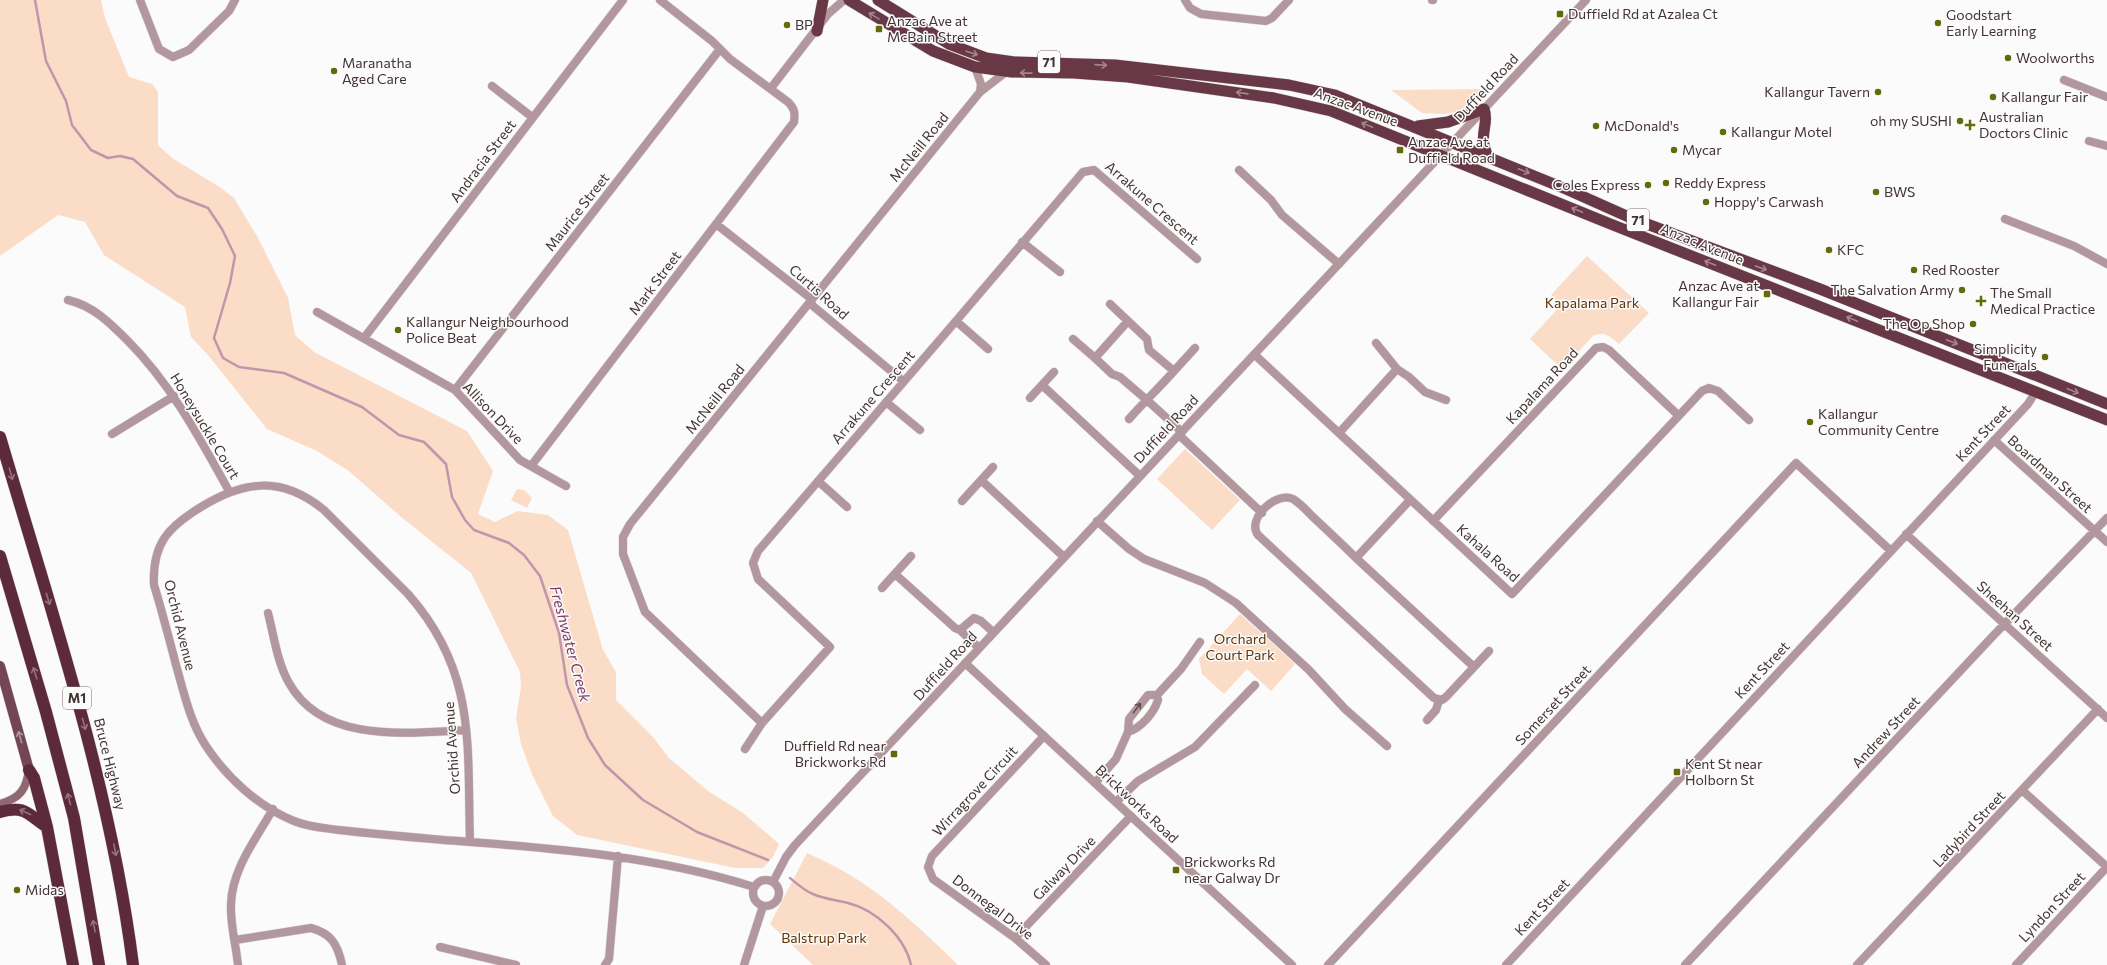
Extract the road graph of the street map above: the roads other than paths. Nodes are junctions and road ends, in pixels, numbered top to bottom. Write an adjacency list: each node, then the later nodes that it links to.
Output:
1 (140, 0): 2 (street)
2 (234, 0)
3 (623, 0): 22 (street, Andracia Street)
4 (660, 0): 13 (street)
5 (823, 0): 12 (highway)
6 (844, 0): 12 (street)
7 (849, 0): 14 (highway, Anzac Avenue / 71, one-way to 7)
8 (878, 0): 23 (highway, Anzac Avenue / 71, one-way to 23)
9 (1185, 0): 10 (street)
10 (1290, 0)
11 (1586, 0): 21 (street, Duffield Road)
12 (817, 31): 18 (street)
13 (720, 49): 18 (street); 55 (street, Maurice Street)
14 (975, 67): 15 (highway, Anzac Avenue / 71); 19 (street)
15 (1006, 72): 19 (street, McNeill Road); 27 (highway, Anzac Avenue / 71, one-way to 15)
16 (2064, 80): 20 (street)
17 (492, 86): 22 (street)
18 (771, 88): 31 (street, Mark Street)
19 (980, 92): 38 (street, McNeill Road)
20 (2107, 97)
21 (1484, 109): 23 (highway); 25 (street, Duffield Road); 28 (highway)
22 (532, 117): 43 (street, Andracia Street)
23 (1415, 126): 25 (highway, Anzac Avenue / 71)
24 (2089, 141): 26 (street)
25 (1453, 142): 27 (street, Duffield Road); 28 (highway, Anzac Avenue / 71)
26 (2107, 146)
27 (1441, 155): 34 (street, Duffield Road); 56 (highway, Anzac Avenue / 71, one-way to 27)
28 (1488, 156): 62 (highway, Anzac Avenue / 71, one-way to 62)
29 (1238, 170): 34 (street)
30 (2006, 219): 35 (street)
31 (716, 224): 38 (street, Curtis Road); 73 (street, Mark Street)
32 (1022, 242): 33 (street, Arrakune Crescent); 36 (street); 41 (street, Arrakune Crescent)
33 (1197, 259)
34 (1339, 264): 48 (street, Duffield Road)
35 (2107, 264)
36 (1060, 272)
37 (68, 300): 57 (street, Honeysuckle Court)
38 (811, 301): 53 (street, Curtis Road); 113 (street, McNeill Road)
39 (1110, 304): 42 (street)
40 (317, 312): 43 (street, Allison Drive)
41 (956, 321): 47 (street); 53 (street, Arrakune Crescent)
42 (1128, 321): 49 (street); 50 (street)
43 (364, 338): 55 (street, Allison Drive)
44 (1073, 339): 49 (street)
45 (1376, 343): 52 (street)
46 (1195, 348): 50 (street)
47 (988, 349)
48 (1254, 355): 68 (street, Kahala Road); 69 (street, Duffield Road)
49 (1095, 358): 59 (street)
50 (1174, 371): 59 (street)
51 (1054, 372): 54 (street)
52 (1394, 372): 60 (street); 68 (street)
53 (904, 381): 61 (street, Arrakune Crescent)
54 (1042, 385): 58 (street); 75 (street)
55 (455, 390): 73 (street, Allison Drive)
56 (2036, 391): 66 (highway, Anzac Avenue / 71); 72 (street, Kent Street)
57 (174, 396): 70 (street); 79 (street, Honeysuckle Court)
58 (1030, 398)
59 (1148, 400): 64 (street); 69 (street)
60 (1446, 400)
61 (886, 402): 67 (street); 77 (street, Arrakune Crescent)
62 (2107, 404)
63 (1678, 415): 65 (street, Kahala Road); 86 (street, Kapalama Road); 86 (street, Kahala Road)
64 (1129, 419)
65 (1749, 420)
66 (2107, 420)
67 (920, 430)
68 (1339, 432): 80 (street, Kahala Road)
69 (1180, 433): 75 (street, Duffield Road); 83 (street)
70 (112, 434)
71 (0, 437): 140 (highway, Bruce Highway / M1, one-way to 140)
72 (1994, 440): 87 (street, Boardman Street); 88 (street, Kent Street)
73 (531, 466): 78 (street, Allison Drive)
74 (993, 467): 76 (street)
75 (1140, 476): 85 (street, Duffield Road)
76 (981, 480): 81 (street); 93 (street)
77 (818, 481): 82 (street); 113 (street, Arrakune Crescent)
78 (566, 486)
79 (229, 492): 114 (street, Orchid Avenue); 124 (street, Orchid Avenue)
80 (1410, 500): 86 (street, Kahala Road); 94 (street)
81 (962, 501)
82 (847, 507)
83 (1262, 512): 94 (street); 109 (street)
84 (2107, 518): 87 (street, Andrew Street)
85 (1097, 521): 93 (street, Duffield Road); 117 (street)
86 (1432, 521)
87 (2094, 532): 89 (street, Boardman Street); 98 (street, Andrew Street)
88 (1906, 534): 90 (street, Kent Street); 98 (street, Sheehan Street)
89 (2107, 542)
90 (1891, 550): 148 (street, Somerset Street); 149 (street, Kent Street)
91 (0, 556): 139 (highway, M1, one-way to 91)
92 (911, 556): 95 (street)
93 (1064, 557): 100 (street, Duffield Road)
94 (1356, 558): 106 (street)
95 (896, 574): 96 (street); 99 (street)
96 (882, 588)
97 (268, 613): 114 (street)
98 (2005, 624): 110 (street, Sheehan Street); 150 (street, Andrew Street)
99 (960, 630): 100 (street); 102 (street)
100 (993, 632): 102 (street, Duffield Road)
101 (1200, 642): 108 (street)
102 (979, 648): 104 (street, Duffield Road)
103 (1489, 651): 106 (street)
104 (965, 663): 116 (street, Brickworks Road); 132 (street, Duffield Road)
105 (0, 666): 119 (main road, one-way to 105)
106 (1474, 667): 109 (street)
107 (1255, 685): 122 (street)
108 (1157, 696): 115 (street); 115 (street, one-way to 108)
109 (1439, 700): 112 (street)
110 (2098, 709): 111 (street, Sheehan Street); 121 (street, Ladybird Street)
111 (2107, 718)
112 (1427, 720)
113 (762, 723): 118 (street, Arrakune Crescent)
114 (466, 730): 128 (street, Orchid Avenue)
115 (1128, 732): 120 (street)
116 (1044, 736): 120 (street, Brickworks Road); 130 (street, Wirragrove Circuit)
117 (1387, 746)
118 (745, 749)
119 (29, 770): 123 (main road); 127 (highway)
120 (1093, 781): 122 (street, Brickworks Road)
121 (2023, 791): 131 (street); 151 (street, Ladybird Street)
122 (1116, 802): 126 (street, Brickworks Road)
123 (0, 804)
124 (273, 809): 128 (street, Orchid Avenue); 136 (street)
125 (0, 812): 127 (highway, one-way to 125)
126 (1131, 816): 135 (street, Galway Drive); 147 (street, Brickworks Road)
127 (46, 827): 138 (highway)
128 (470, 842): 129 (street, Orchid Avenue)
129 (618, 856): 133 (street, Orchid Avenue); 144 (street)
130 (928, 867): 135 (street, Donnegal Drive)
131 (2107, 867): 152 (street, Lyndon Street)
132 (773, 882): 133 (street); 134 (street)
133 (754, 887): 134 (street)
134 (763, 906): 145 (street)
135 (1015, 938): 146 (street, Donnegal Drive)
136 (235, 940): 141 (street); 142 (street)
137 (440, 947): 143 (street)
138 (74, 965)
139 (99, 965)
140 (133, 965)
141 (238, 965)
142 (342, 965)
143 (516, 965)
144 (605, 965)
145 (744, 965)
146 (1046, 965)
147 (1292, 965)
148 (1328, 965)
149 (1506, 965)
150 (1685, 965)
151 (1857, 965)
152 (2016, 965)

